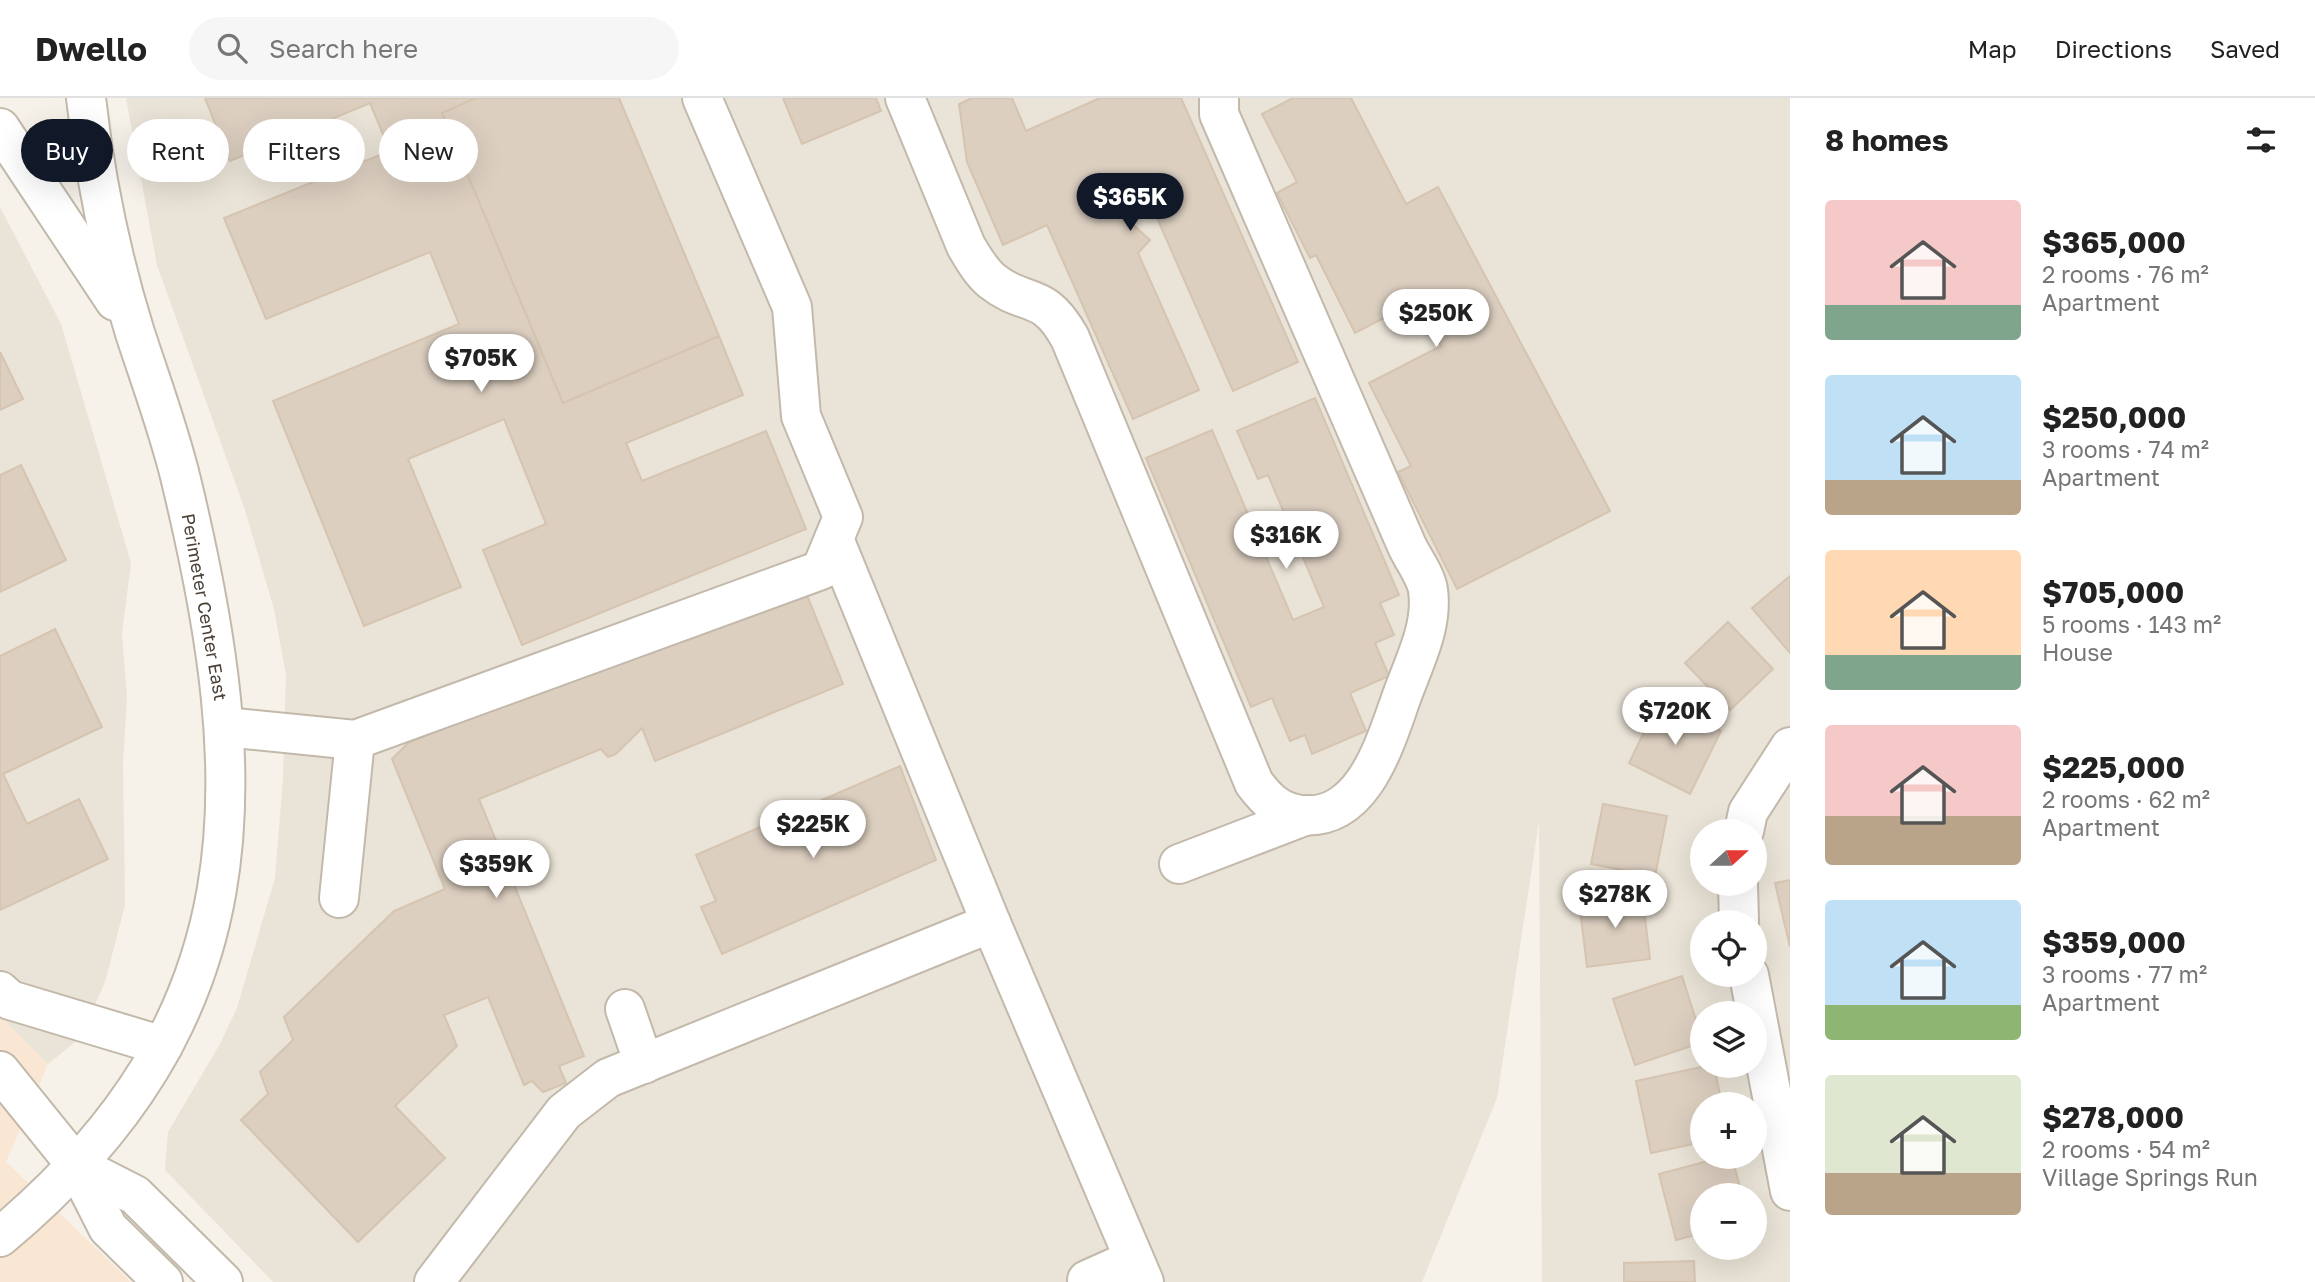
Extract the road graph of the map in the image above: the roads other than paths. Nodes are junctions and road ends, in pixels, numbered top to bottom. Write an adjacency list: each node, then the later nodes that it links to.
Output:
1 (86, 98): 6 (street, Perimeter Center East)
2 (702, 98): 7 (street)
3 (905, 98): 11 (street)
4 (1219, 98): 11 (street)
5 (0, 128): 6 (street, Perimeter Center East)
6 (135, 332): 8 (street, Perimeter Center East)
7 (834, 539): 9 (street); 15 (street)
8 (225, 727): 9 (street); 19 (street, Perimeter Center East)
9 (355, 740): 14 (street)
10 (1790, 747): 12 (street)
11 (1307, 815): 13 (street)
12 (1747, 819)
13 (1179, 864)
14 (339, 898)
15 (991, 923): 20 (street); 25 (street)
16 (1751, 987): 23 (street)
17 (0, 991): 19 (street)
18 (625, 1010): 20 (street)
19 (163, 1045): 22 (street, Perimeter Center East)
20 (644, 1063): 29 (street)
21 (0, 1071): 22 (street)
22 (76, 1165): 24 (street, Perimeter Center East); 27 (street); 28 (street)
23 (1790, 1191)
24 (0, 1237)
25 (1139, 1271): 26 (street)
26 (1087, 1280)
27 (163, 1282)
28 (223, 1282)
29 (434, 1282)

